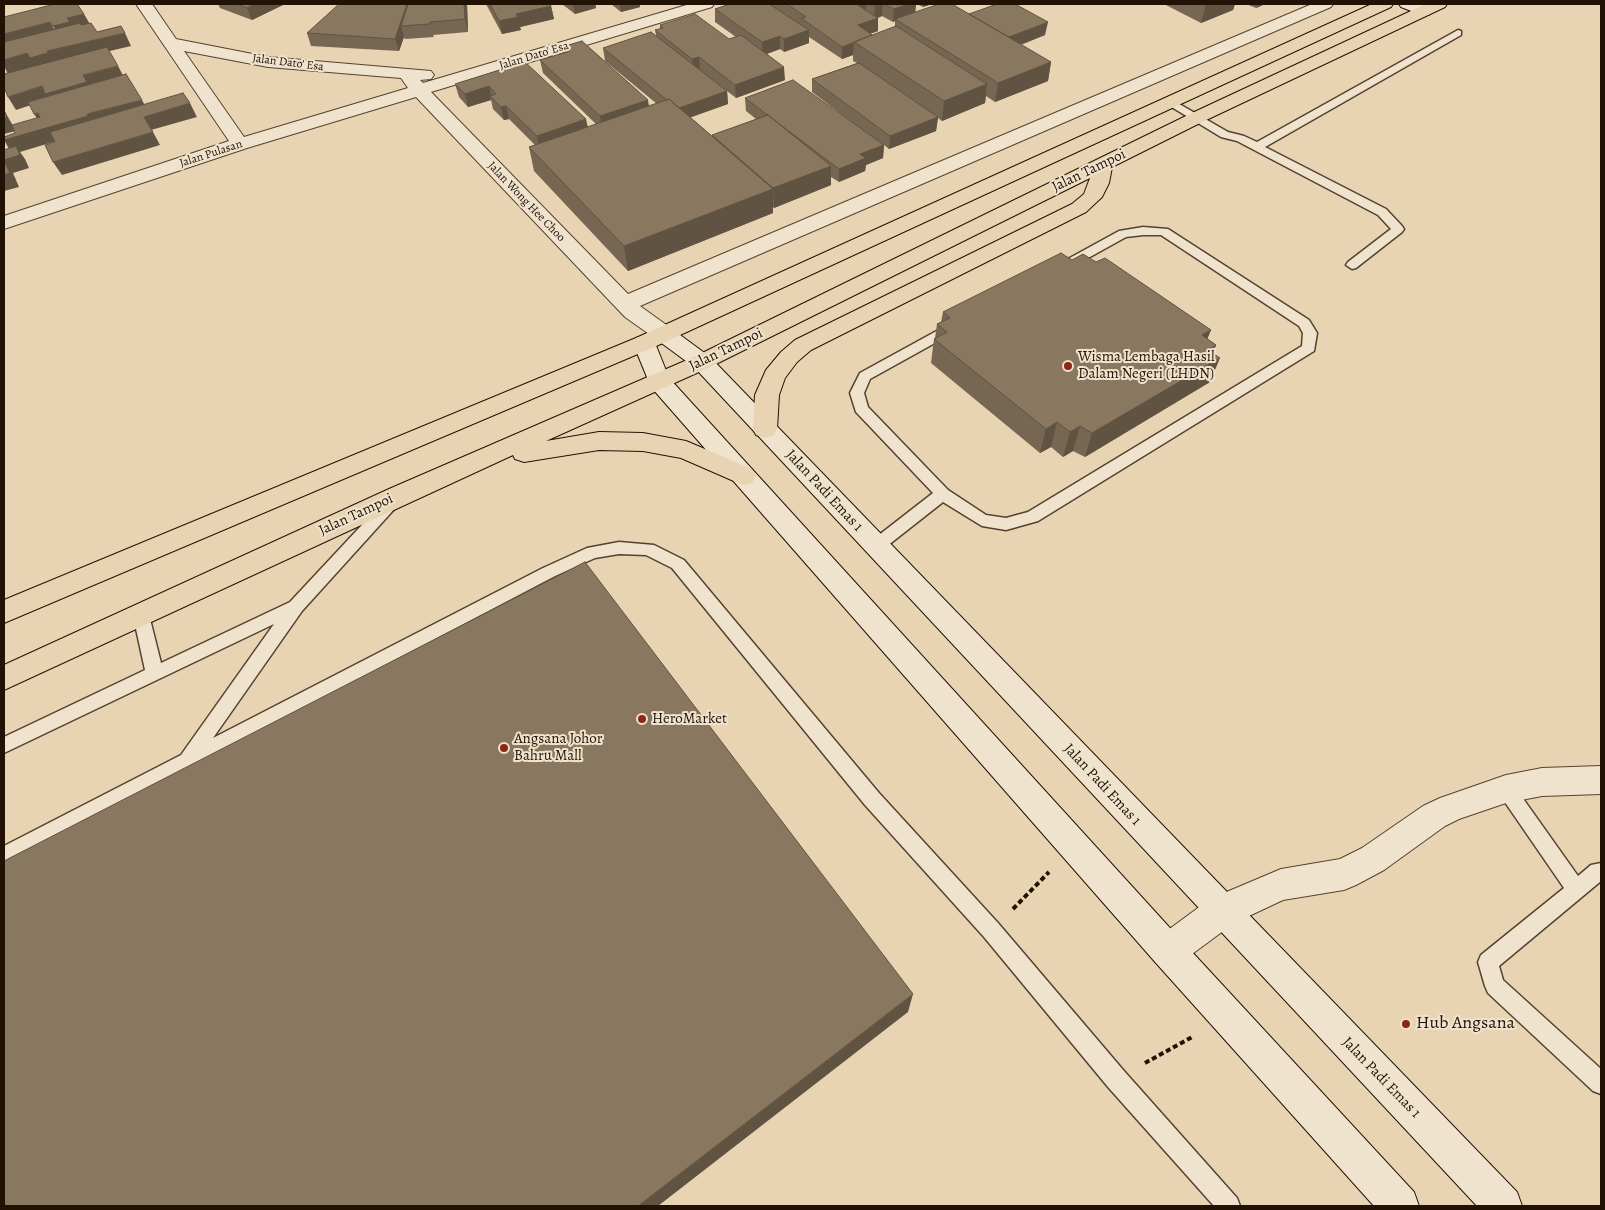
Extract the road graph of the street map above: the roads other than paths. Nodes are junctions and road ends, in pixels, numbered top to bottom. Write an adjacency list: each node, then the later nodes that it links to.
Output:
1 (144, 4): 9 (street)
2 (706, 4): 7 (street, Jalan Dato' Esa)
3 (1325, 4): 20 (street)
4 (1384, 4): 13 (main road, Jalan Tampoi)
5 (1407, 4): 6 (street)
6 (1432, 7): 14 (main road, Jalan Tampoi)
7 (665, 9): 10 (street, Jalan Dato' Esa)
8 (1458, 33): 16 (lane)
9 (172, 42): 11 (street, Jalan Dato’ Esa); 15 (street)
10 (482, 72): 11 (street, Jalan Dato’ Esa); 12 (street, Jalan Dato' Esa)
11 (406, 74): 12 (street)
12 (420, 91): 15 (street, Jalan Pulasan); 20 (street, Jalan Wong Hee Choo)
13 (1170, 103): 14 (lane); 21 (main road, Jalan Tampoi)
14 (1196, 118): 16 (lane); 17 (main road, Jalan Tampoi)
15 (240, 144): 18 (street, Jalan Pulasan)
16 (1257, 147): 19 (lane)
17 (1103, 165): 22 (main road, Jalan Tampoi); 24 (main road)
18 (4, 223)
19 (1352, 265)
20 (629, 308): 21 (street, Jalan Wong Hee Choo)
21 (654, 338): 22 (street, Jalan Padi Emas 1); 23 (street, Jalan Wong Hee Choo); 30 (main road, Jalan Tampoi)
22 (702, 362): 23 (main road, Jalan Tampoi); 24 (street, Jalan Padi Emas 1)
23 (659, 381): 25 (main road, Jalan Tampoi); 26 (street)
24 (766, 429): 29 (street, Jalan Padi Emas 1)
25 (476, 462): 26 (main road); 28 (main road, Jalan Tampoi)
26 (743, 476): 43 (street)
27 (943, 494): 27 (lane); 29 (lane)
28 (398, 496): 31 (lane); 32 (main road, Jalan Tampoi)
29 (876, 546): 42 (street, Jalan Padi Emas 1)
30 (11, 604)
31 (296, 606): 33 (lane); 36 (lane)
32 (141, 615): 33 (lane); 34 (main road, Jalan Tampoi)
33 (155, 674): 35 (lane)
34 (4, 678)
35 (4, 745)
36 (186, 762): 39 (lane); 45 (lane)
37 (1601, 780): 38 (street)
38 (1506, 788): 41 (lane); 42 (street)
39 (4, 856)
40 (1601, 872): 41 (lane)
41 (1576, 889): 44 (lane)
42 (1222, 911): 43 (street); 47 (street, Jalan Padi Emas 1)
43 (1168, 951): 46 (street)
44 (1601, 1083)
45 (1229, 1206)
46 (1400, 1206)
47 (1504, 1206)

